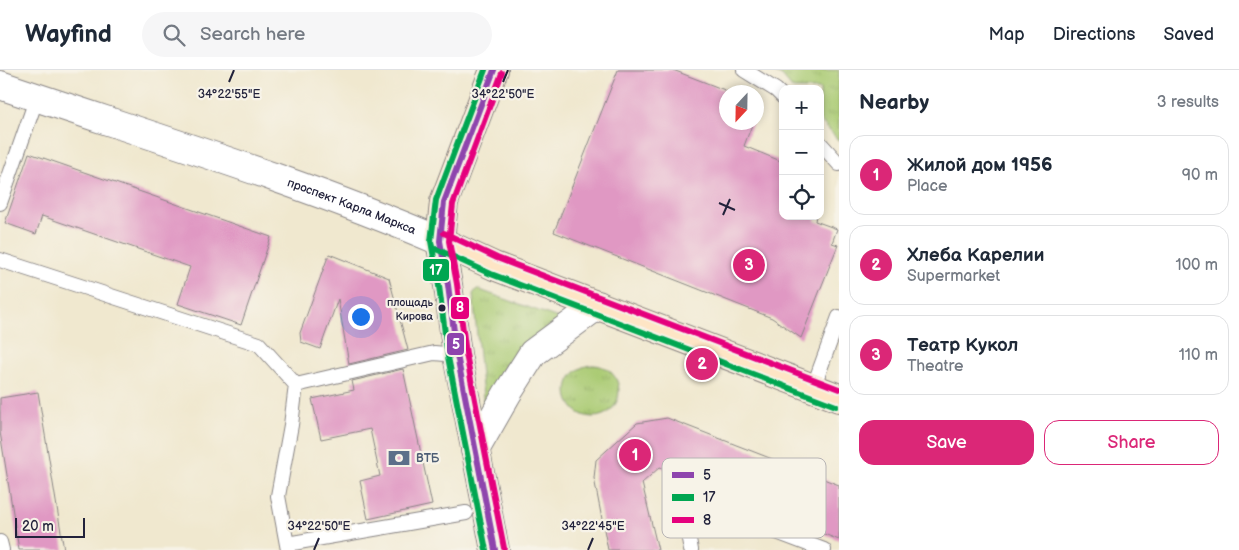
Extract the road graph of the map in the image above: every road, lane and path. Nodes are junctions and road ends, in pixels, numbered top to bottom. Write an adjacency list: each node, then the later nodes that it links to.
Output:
1 (494, 70): 9 (main road)
2 (744, 70): 4 (lane)
3 (0, 85): 5 (street, проспект Карла Маркса)
4 (779, 93)
5 (37, 97): 8 (lane); 9 (street, проспект Карла Маркса)
6 (824, 147): 7 (lane)
7 (839, 164)
8 (0, 203)
9 (440, 241): 11 (main road, проспект Карла Маркса); 13 (main road)
10 (0, 260): 14 (lane)
11 (598, 305): 15 (main road, проспект Карла Маркса); 17 (street)
12 (839, 317): 15 (lane)
13 (457, 355): 14 (lane); 17 (main road)
14 (296, 385): 21 (lane)
15 (813, 388): 16 (main road, проспект Карла Маркса)
16 (839, 398)
17 (475, 450): 23 (main road)
18 (466, 513): 21 (lane)
19 (792, 538): 24 (lane)
20 (0, 542): 22 (lane)
21 (288, 547)
22 (2, 550)
23 (495, 550)
24 (824, 550)

